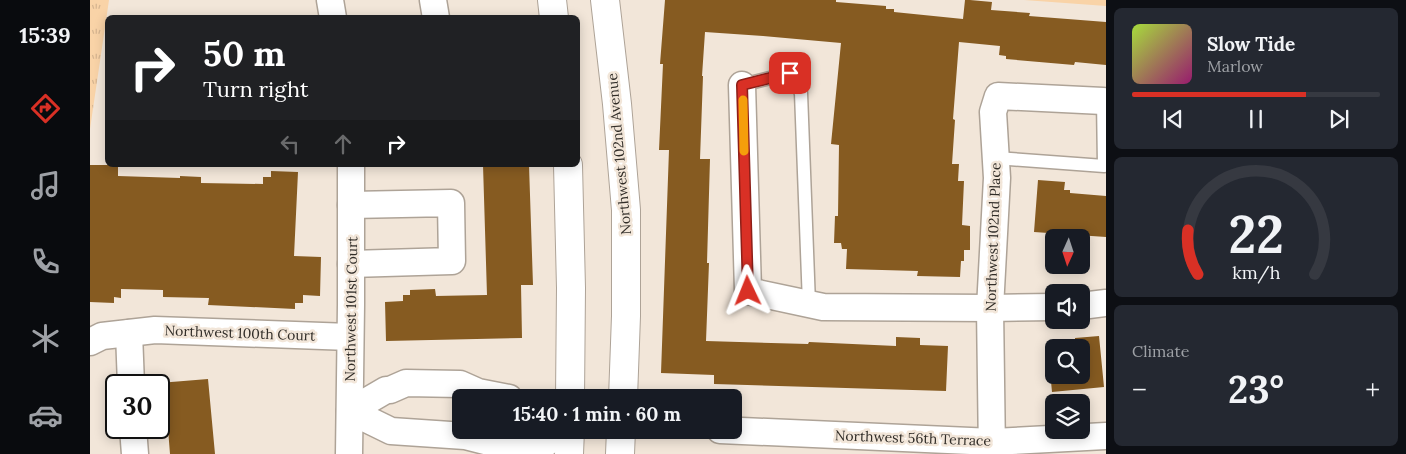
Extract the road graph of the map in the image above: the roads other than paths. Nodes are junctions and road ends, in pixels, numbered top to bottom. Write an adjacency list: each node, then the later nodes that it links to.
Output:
1 (330, 0): 5 (street)
2 (432, 0): 6 (street)
3 (552, 0): 7 (street)
4 (605, 0): 25 (street, Northwest 102nd Avenue)
5 (332, 15)
6 (435, 15)
7 (554, 15)
8 (742, 85): 17 (street); 17 (lane)
9 (1103, 101): 10 (street, Northwest 102nd Place); 10 (lane)
10 (996, 158): 19 (street, Northwest 102nd Place)
11 (351, 167): 13 (street, Northwest 101st Court)
12 (568, 167): 24 (street)
13 (351, 205): 14 (street, Northwest 101st Court); 14 (street)
14 (351, 264): 21 (street, Northwest 101st Court)
15 (1106, 303): 16 (street)
16 (1090, 305)
17 (816, 306): 19 (street)
18 (1045, 307): 19 (street)
19 (990, 308): 36 (street, Northwest 102nd Place)
20 (129, 333): 21 (street, Northwest 100th Court); 22 (street, Northwest 100th Court); 23 (street)
21 (350, 337): 27 (street, Northwest 101st Court)
22 (90, 342)
23 (131, 374)
24 (570, 389)
25 (623, 389)
26 (452, 399): 27 (street)
27 (350, 411): 29 (street); 38 (street, Northwest 101st Court)
28 (742, 431): 36 (street, Northwest 56th Terrace)
29 (452, 435)
30 (1106, 436): 36 (street, Northwest 56th Terrace)
31 (134, 439): 37 (street)
32 (477, 439): 33 (street)
33 (551, 439)
34 (570, 439): 39 (street)
35 (621, 439): 40 (street)
36 (993, 448)
37 (135, 454)
38 (349, 454)
39 (569, 454)
40 (620, 454)

